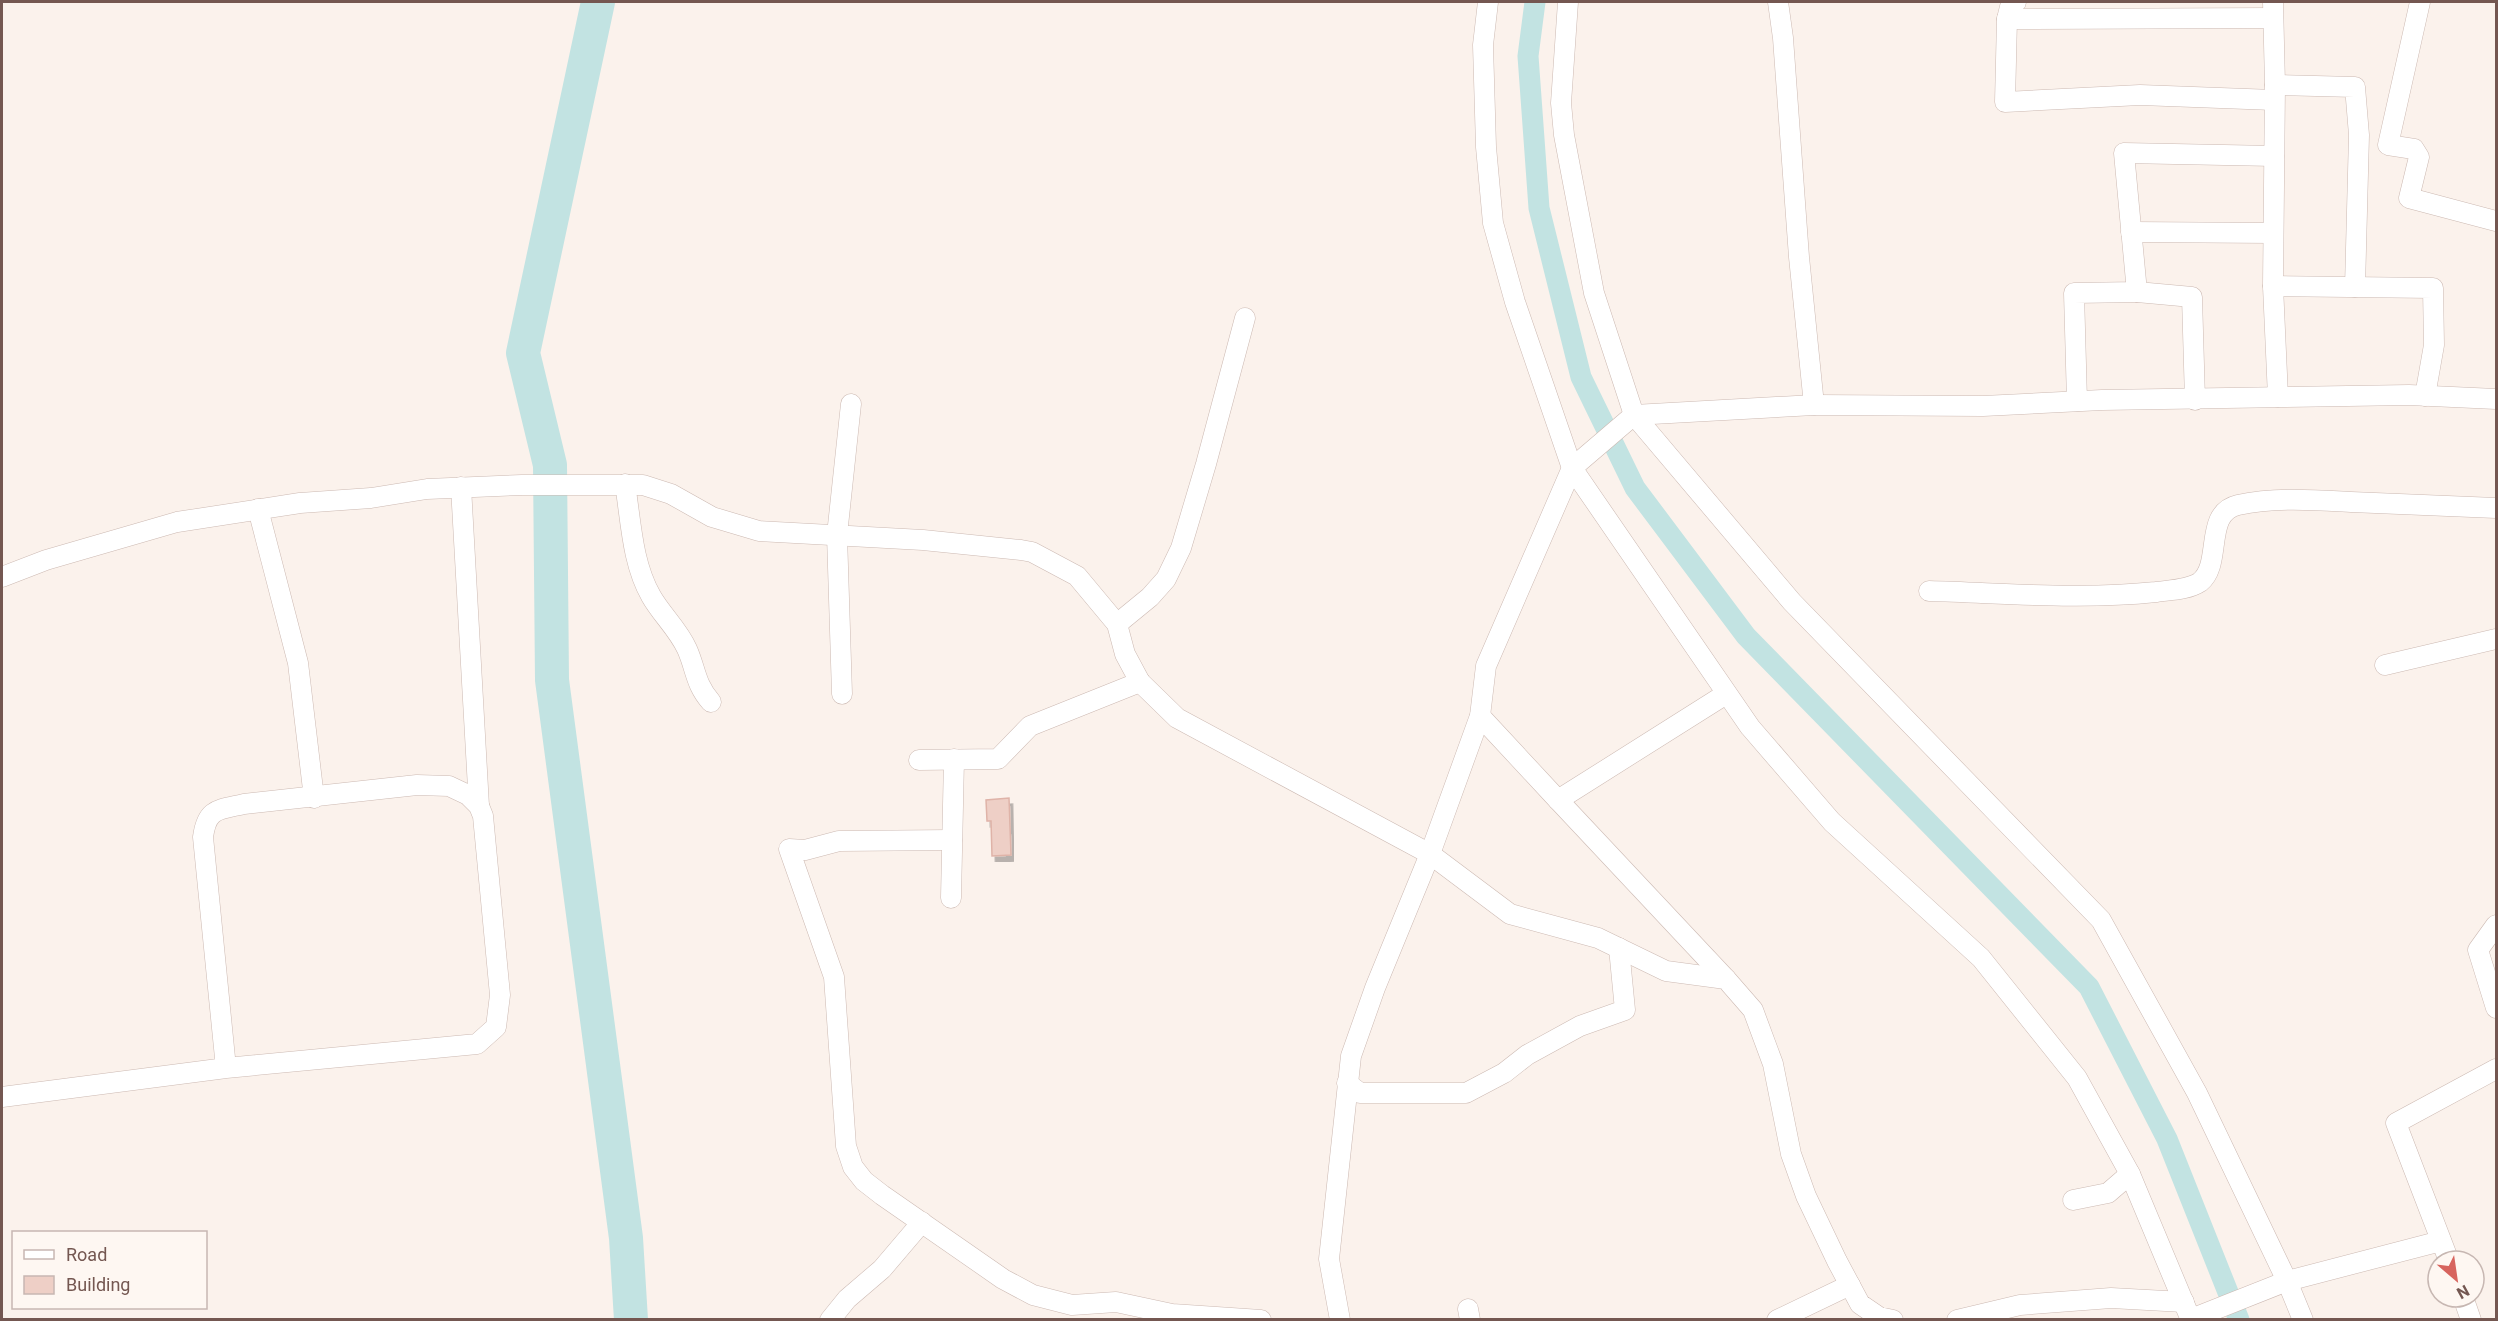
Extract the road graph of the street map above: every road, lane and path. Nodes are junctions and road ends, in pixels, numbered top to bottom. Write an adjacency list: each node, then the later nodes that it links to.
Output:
1 (1488, 2): 25 (street)
2 (1568, 2): 24 (street)
3 (1778, 2): 23 (street)
4 (2016, 2): 7 (street)
5 (2420, 2): 10 (street)
6 (2273, 10): 7 (street); 8 (street)
7 (2007, 19): 8 (street)
8 (2274, 92): 9 (street); 14 (street)
9 (2274, 156): 11 (street); 12 (street)
10 (2496, 221)
11 (2131, 232): 12 (street); 15 (street)
12 (2273, 233): 13 (street)
13 (2273, 286): 14 (street); 18 (street)
14 (2355, 287): 17 (street)
15 (2137, 292): 19 (street); 21 (street)
16 (1245, 318): 33 (street)
17 (2425, 396): 18 (street); 20 (street)
18 (2278, 397): 19 (street)
19 (2195, 399): 21 (street)
20 (2496, 399)
21 (2077, 401): 23 (street)
22 (851, 404): 30 (street)
23 (1814, 405): 24 (street)
24 (1627, 420): 25 (street); 62 (street)
25 (1572, 468): 38 (street); 40 (street)
26 (626, 484): 27 (street); 30 (street); 39 (street)
27 (461, 488): 29 (street); 45 (street)
28 (2496, 508): 32 (street)
29 (258, 509): 31 (street); 43 (street)
30 (831, 534): 33 (street); 37 (street)
31 (2, 577)
32 (1929, 591)
33 (1117, 624): 36 (street)
34 (2496, 639): 35 (street)
35 (2385, 665)
36 (1140, 682): 41 (street); 47 (street)
37 (842, 694)
38 (1726, 694): 44 (street); 57 (street)
39 (711, 702)
40 (1480, 716): 44 (street); 47 (street)
41 (954, 759): 42 (street); 46 (street)
42 (920, 760)
43 (314, 798): 45 (street); 53 (street)
44 (1558, 800): 51 (street)
45 (479, 806): 53 (street)
46 (952, 840): 48 (street); 59 (street)
47 (1430, 854): 50 (street); 55 (street)
48 (951, 898)
49 (2496, 925): 52 (street)
50 (1619, 948): 51 (street); 55 (street)
51 (1726, 979): 63 (street)
52 (2496, 1008)
53 (226, 1068): 56 (street)
54 (2496, 1069): 60 (street)
55 (1347, 1083): 67 (street)
56 (2, 1097)
57 (2130, 1174): 58 (street); 64 (street)
58 (2073, 1200)
59 (921, 1222): 65 (street); 66 (street)
60 (2441, 1241): 61 (street); 62 (street)
61 (2444, 1249)
62 (2287, 1281): 64 (street); 71 (street)
63 (1850, 1286): 68 (street); 69 (street)
64 (2189, 1314): 70 (street)
65 (830, 1320)
66 (1261, 1320)
67 (1340, 1320)
68 (1777, 1320)
69 (1893, 1320)
70 (1958, 1320)
71 (2303, 1320)

